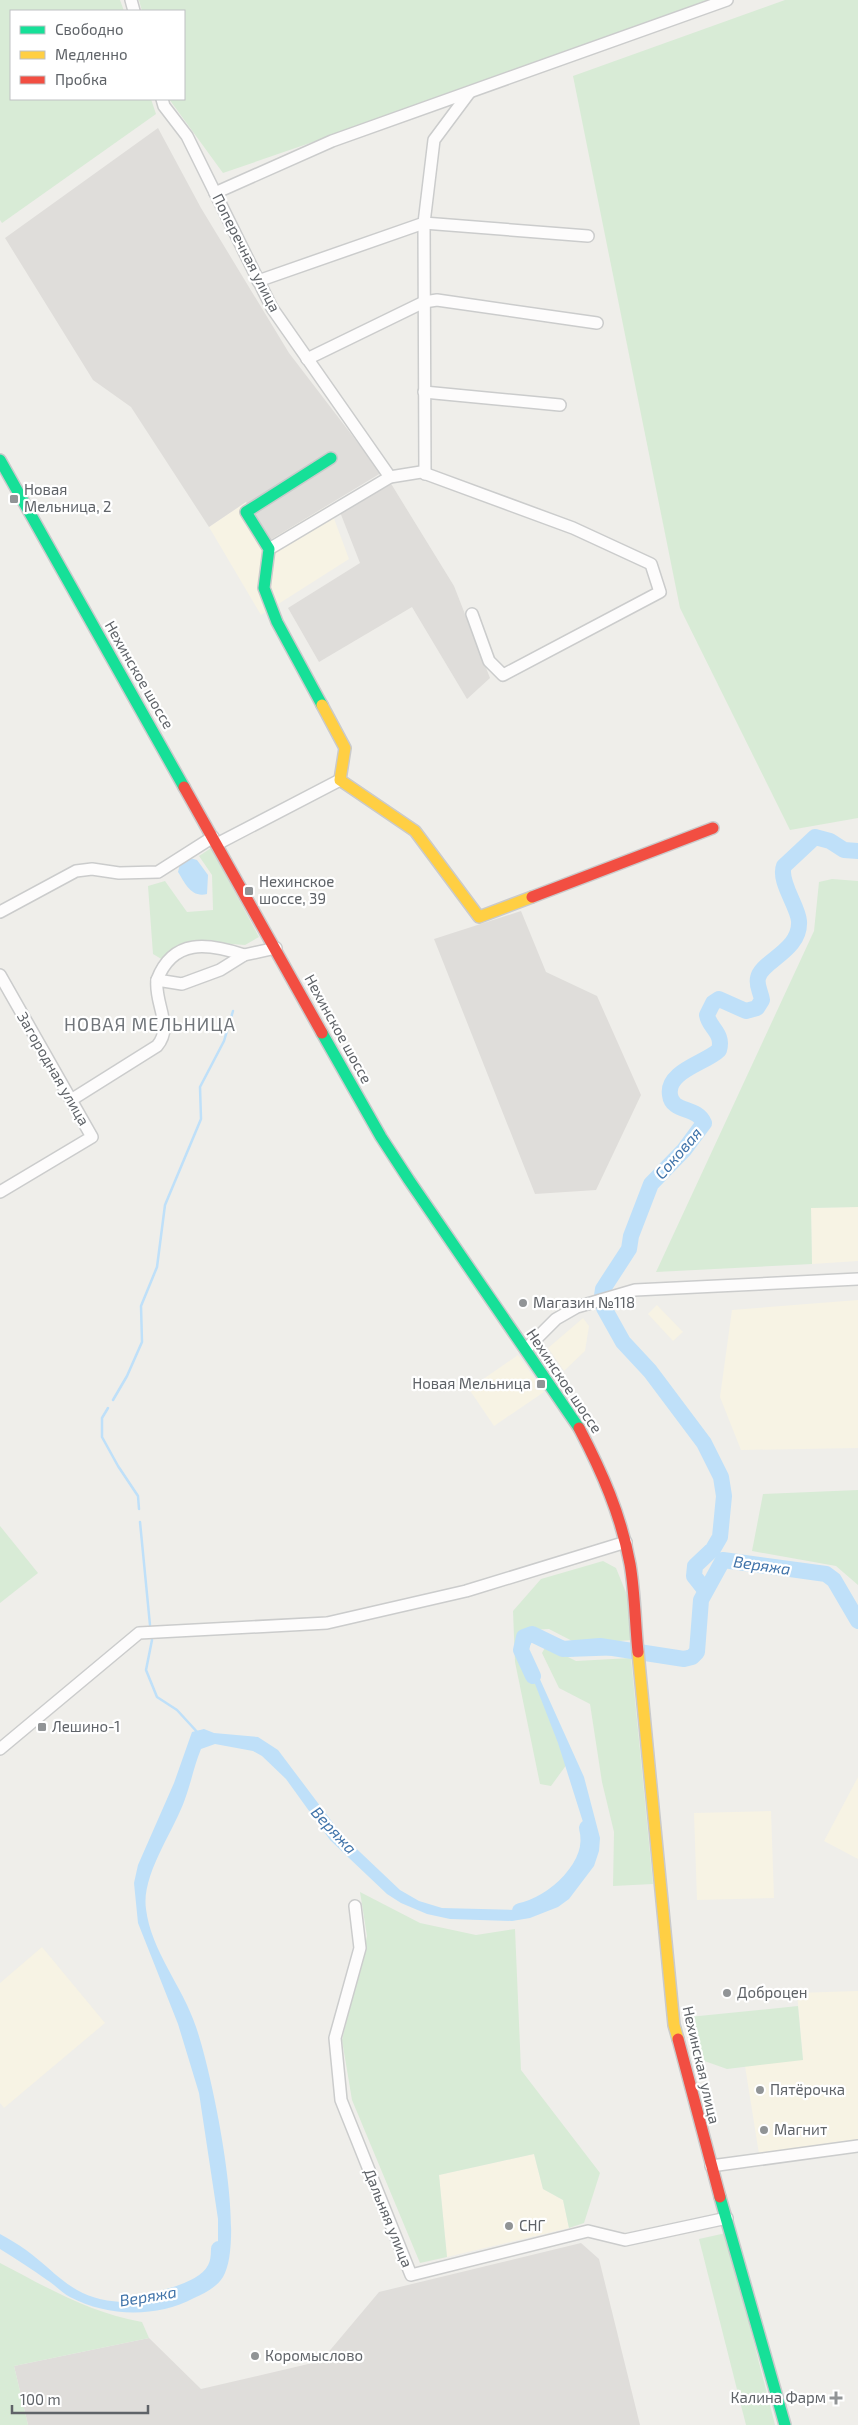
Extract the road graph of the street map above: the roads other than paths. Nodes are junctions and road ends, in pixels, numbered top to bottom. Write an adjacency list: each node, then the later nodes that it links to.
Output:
1 (727, 0): 2 (street)
2 (469, 93): 4 (street); 5 (street)
3 (162, 100): 4 (street, Поперечная улица)
4 (215, 193): 7 (street, Поперечная улица)
5 (424, 223): 6 (street); 7 (street); 8 (street)
6 (588, 236)
7 (258, 281): 10 (street, Поперечная улица)
8 (424, 302): 9 (street); 10 (street); 11 (street)
9 (597, 323)
10 (307, 359): 16 (street, Поперечная улица)
11 (424, 392): 12 (street); 15 (street)
12 (560, 406)
13 (331, 458): 17 (main road)
14 (0, 460): 21 (main road, Нехинское шоссе)
15 (425, 474): 16 (street); 18 (street)
16 (390, 477): 17 (street)
17 (269, 549): 19 (main road)
18 (472, 614)
19 (340, 780): 20 (main road); 21 (street)
20 (713, 828)
21 (215, 841): 22 (street); 23 (main road, Нехинское шоссе)
22 (0, 912)
23 (276, 948): 24 (street); 30 (main road, Нехинское шоссе)
24 (244, 955): 26 (street); 26 (street)
25 (0, 975): 27 (street, Загородная улица)
26 (157, 980): 27 (street)
27 (71, 1100): 28 (street, Загородная улица)
28 (0, 1192)
29 (858, 1279): 30 (street)
30 (526, 1349): 31 (main road, Нехинское шоссе)
31 (626, 1542): 32 (main road, Нехинское шоссе); 33 (street)
32 (635, 1611): 36 (main road, Нехинская улица)
33 (0, 1749)
34 (355, 1906): 37 (street, Дальняя улица)
35 (858, 2146): 36 (street)
36 (711, 2166): 37 (main road, Нехинская улица)
37 (727, 2218): 38 (main road, Нехинская улица)
38 (785, 2425)

